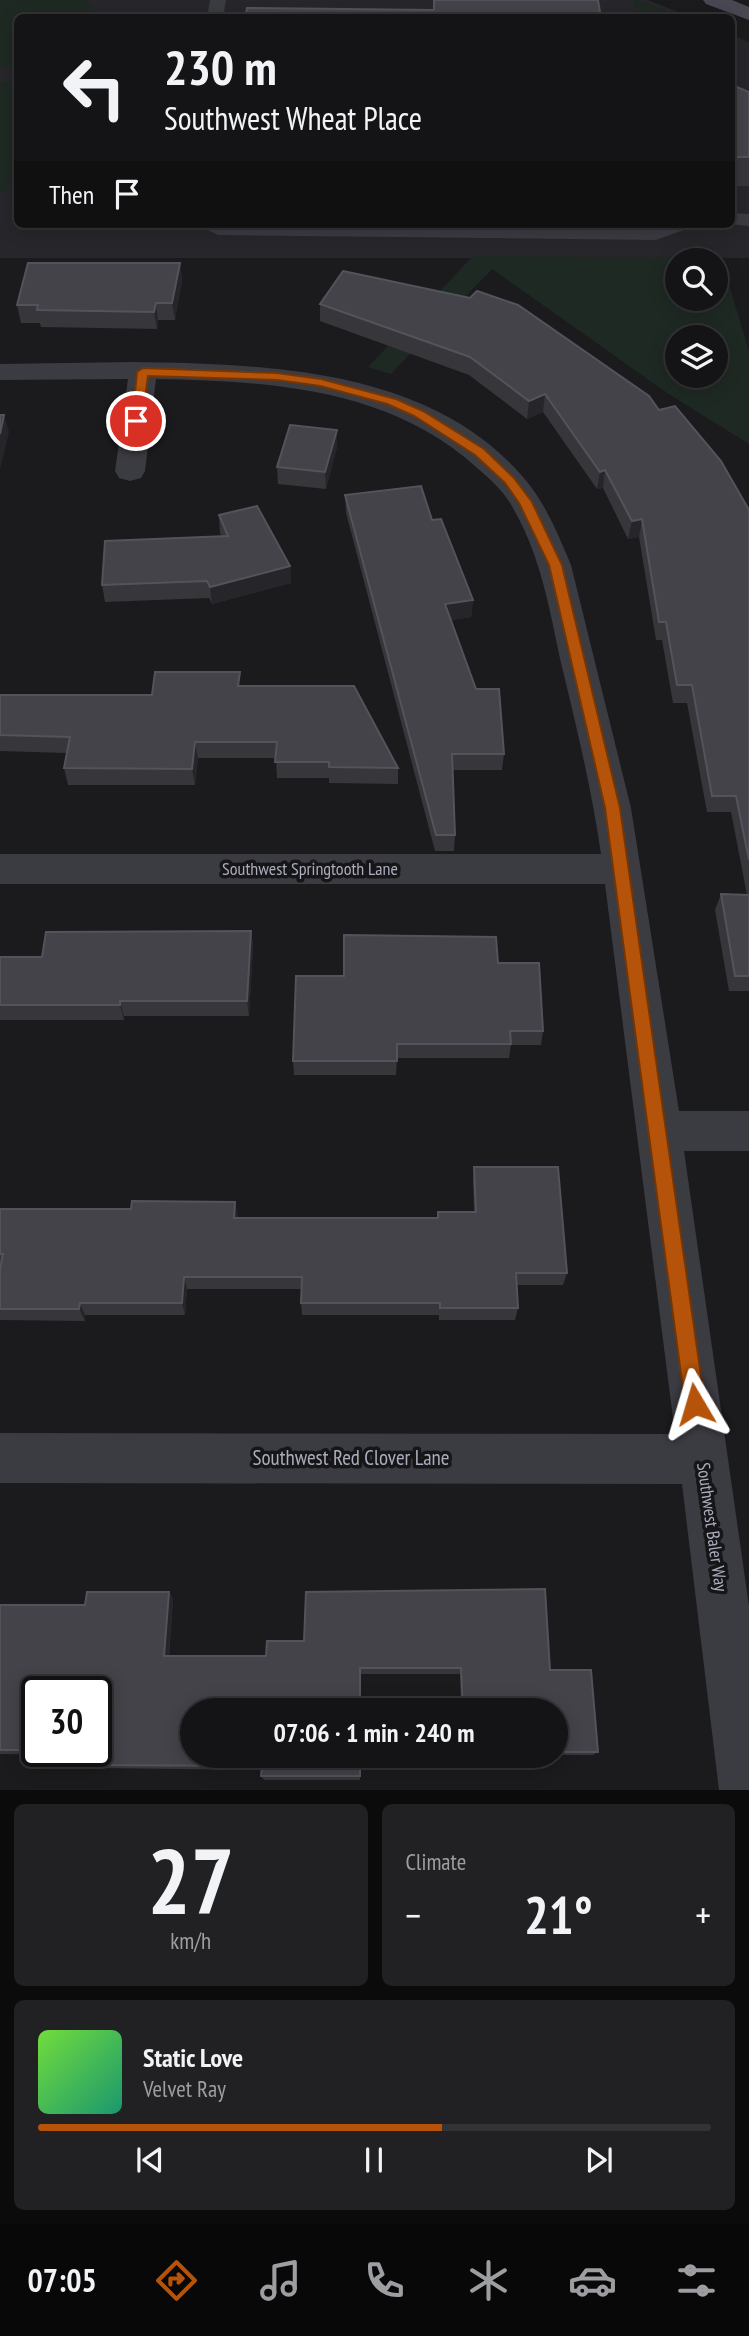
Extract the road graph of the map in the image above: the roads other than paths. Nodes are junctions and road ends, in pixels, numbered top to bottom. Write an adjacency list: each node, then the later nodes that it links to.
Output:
1 (713, 0): 2 (main road)
2 (749, 14)
3 (216, 228): 4 (lane)
4 (672, 228)
5 (0, 372): 6 (street, Southwest Baler Way)
6 (143, 372): 7 (street); 9 (street, Southwest Baler Way)
7 (130, 471)
8 (0, 869): 9 (street, Southwest Springtooth Lane)
9 (621, 869): 10 (street, Southwest Baler Way)
10 (660, 1131): 11 (street); 13 (street, Southwest Baler Way)
11 (749, 1131)
12 (0, 1458): 13 (street, Southwest Red Clover Lane)
13 (703, 1459): 14 (street, Southwest Baler Way)
14 (747, 1790)

